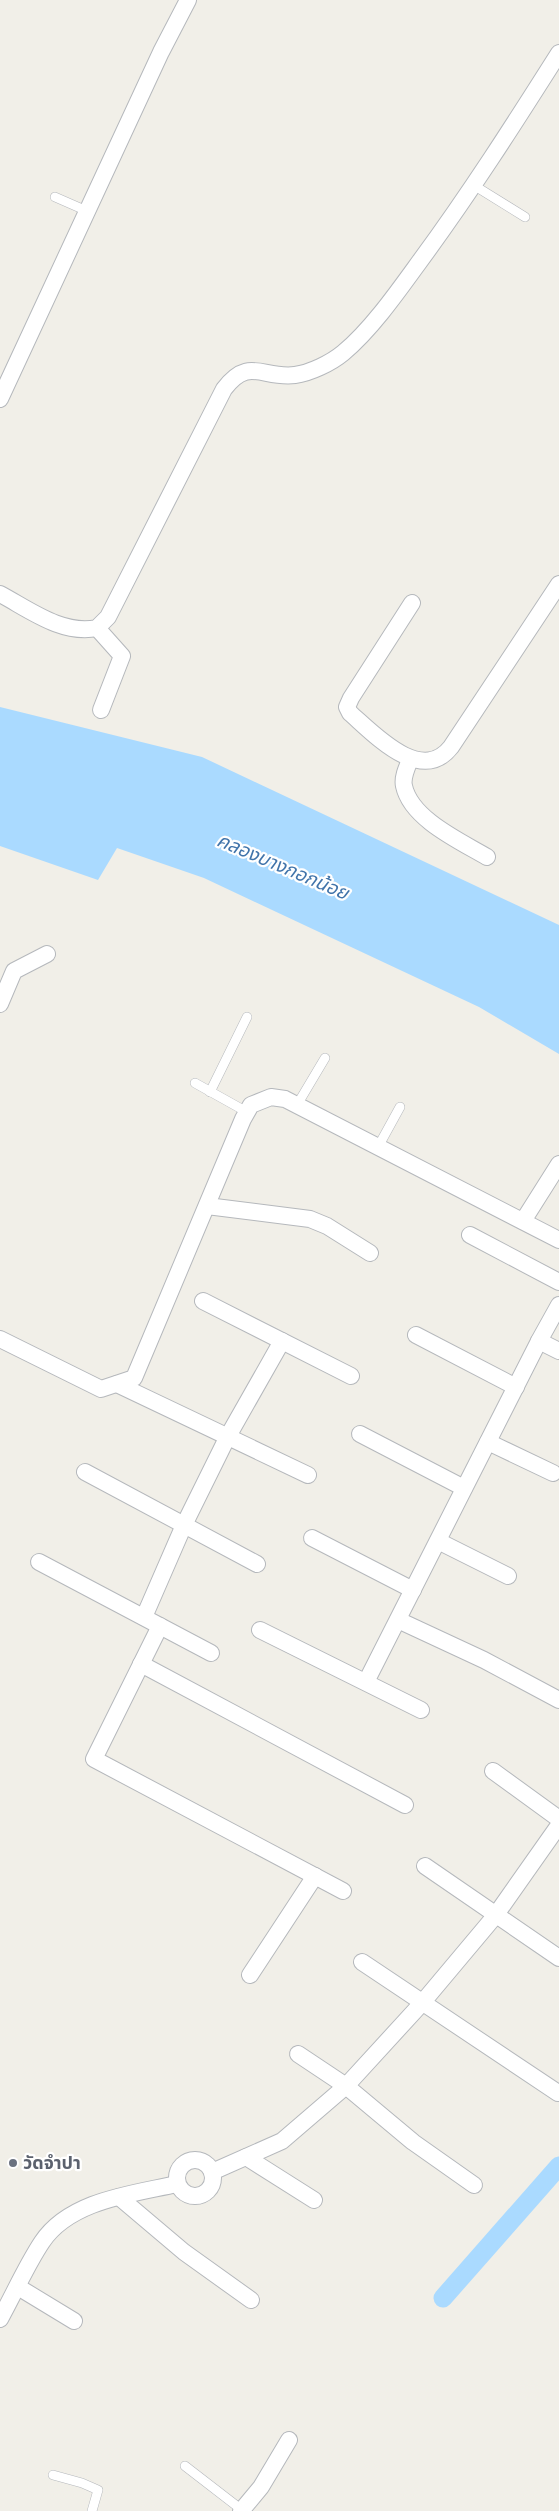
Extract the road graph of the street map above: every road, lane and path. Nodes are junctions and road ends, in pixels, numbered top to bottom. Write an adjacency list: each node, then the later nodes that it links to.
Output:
1 (188, 0): 5 (street)
2 (559, 53): 3 (street)
3 (475, 186): 6 (lane); 11 (street)
4 (55, 197): 5 (lane)
5 (87, 211): 7 (street)
6 (525, 217)
7 (0, 399)
8 (559, 584): 13 (street)
9 (0, 594): 11 (street)
10 (412, 603): 13 (street)
11 (97, 628): 12 (street)
12 (101, 710)
13 (410, 760): 14 (street)
14 (487, 857)
15 (47, 954): 16 (street)
16 (0, 1004)
17 (247, 1017): 20 (lane)
18 (325, 1058): 21 (lane)
19 (195, 1083): 20 (lane)
20 (210, 1092): 23 (lane)
21 (297, 1105): 23 (street); 24 (street)
22 (400, 1107): 24 (lane)
23 (247, 1112): 26 (street)
24 (378, 1147): 27 (street)
25 (559, 1164): 27 (street)
26 (207, 1206): 30 (street); 40 (street)
27 (523, 1221): 29 (street)
28 (470, 1236): 31 (street)
29 (559, 1240)
30 (370, 1253)
31 (559, 1282)
32 (203, 1302): 36 (street)
33 (559, 1306): 37 (street)
34 (416, 1335): 41 (street)
35 (0, 1339): 40 (street)
36 (282, 1341): 39 (street); 43 (street)
37 (539, 1341): 38 (street); 41 (street)
38 (559, 1351)
39 (352, 1376)
40 (117, 1384): 43 (street)
41 (516, 1387): 44 (street)
42 (360, 1434): 48 (street)
43 (227, 1438): 47 (street); 49 (street)
44 (488, 1442): 46 (street); 48 (street)
45 (85, 1472): 49 (street)
46 (553, 1473)
47 (308, 1475)
48 (464, 1488): 51 (street)
49 (184, 1525): 53 (street); 56 (street)
50 (312, 1538): 55 (street)
51 (438, 1541): 54 (street); 55 (street)
52 (39, 1562): 56 (street)
53 (257, 1564)
54 (508, 1576)
55 (413, 1590): 57 (street)
56 (144, 1617): 58 (street)
57 (398, 1620): 62 (street); 63 (street)
58 (160, 1626): 60 (street); 61 (street)
59 (260, 1630): 62 (street)
60 (211, 1653)
61 (141, 1664): 66 (street); 70 (street)
62 (366, 1682): 64 (street)
63 (559, 1700)
64 (421, 1710)
65 (494, 1771): 67 (street)
66 (405, 1805)
67 (559, 1819)
68 (559, 1825): 72 (street)
69 (425, 1866): 72 (street)
70 (315, 1876): 71 (street); 75 (street)
71 (342, 1891)
72 (496, 1916): 73 (street); 76 (street)
73 (559, 1958)
74 (362, 1962): 76 (street)
75 (250, 1975)
76 (422, 2003): 78 (street); 79 (street)
77 (298, 2054): 78 (street)
78 (346, 2086): 80 (street); 83 (street)
79 (558, 2093)
80 (246, 2157): 81 (street); 85 (street)
81 (212, 2172): 82 (street); 82 (street)
82 (177, 2184): 84 (street)
83 (474, 2185)
84 (119, 2197): 86 (street); 87 (street)
85 (314, 2200)
86 (18, 2287): 88 (street); 89 (street)
87 (251, 2300)
88 (0, 2319)
89 (74, 2320)
90 (288, 2440): 93 (street)
91 (185, 2466): 93 (lane)
92 (52, 2475): 94 (lane)
93 (242, 2510)
94 (92, 2511)

